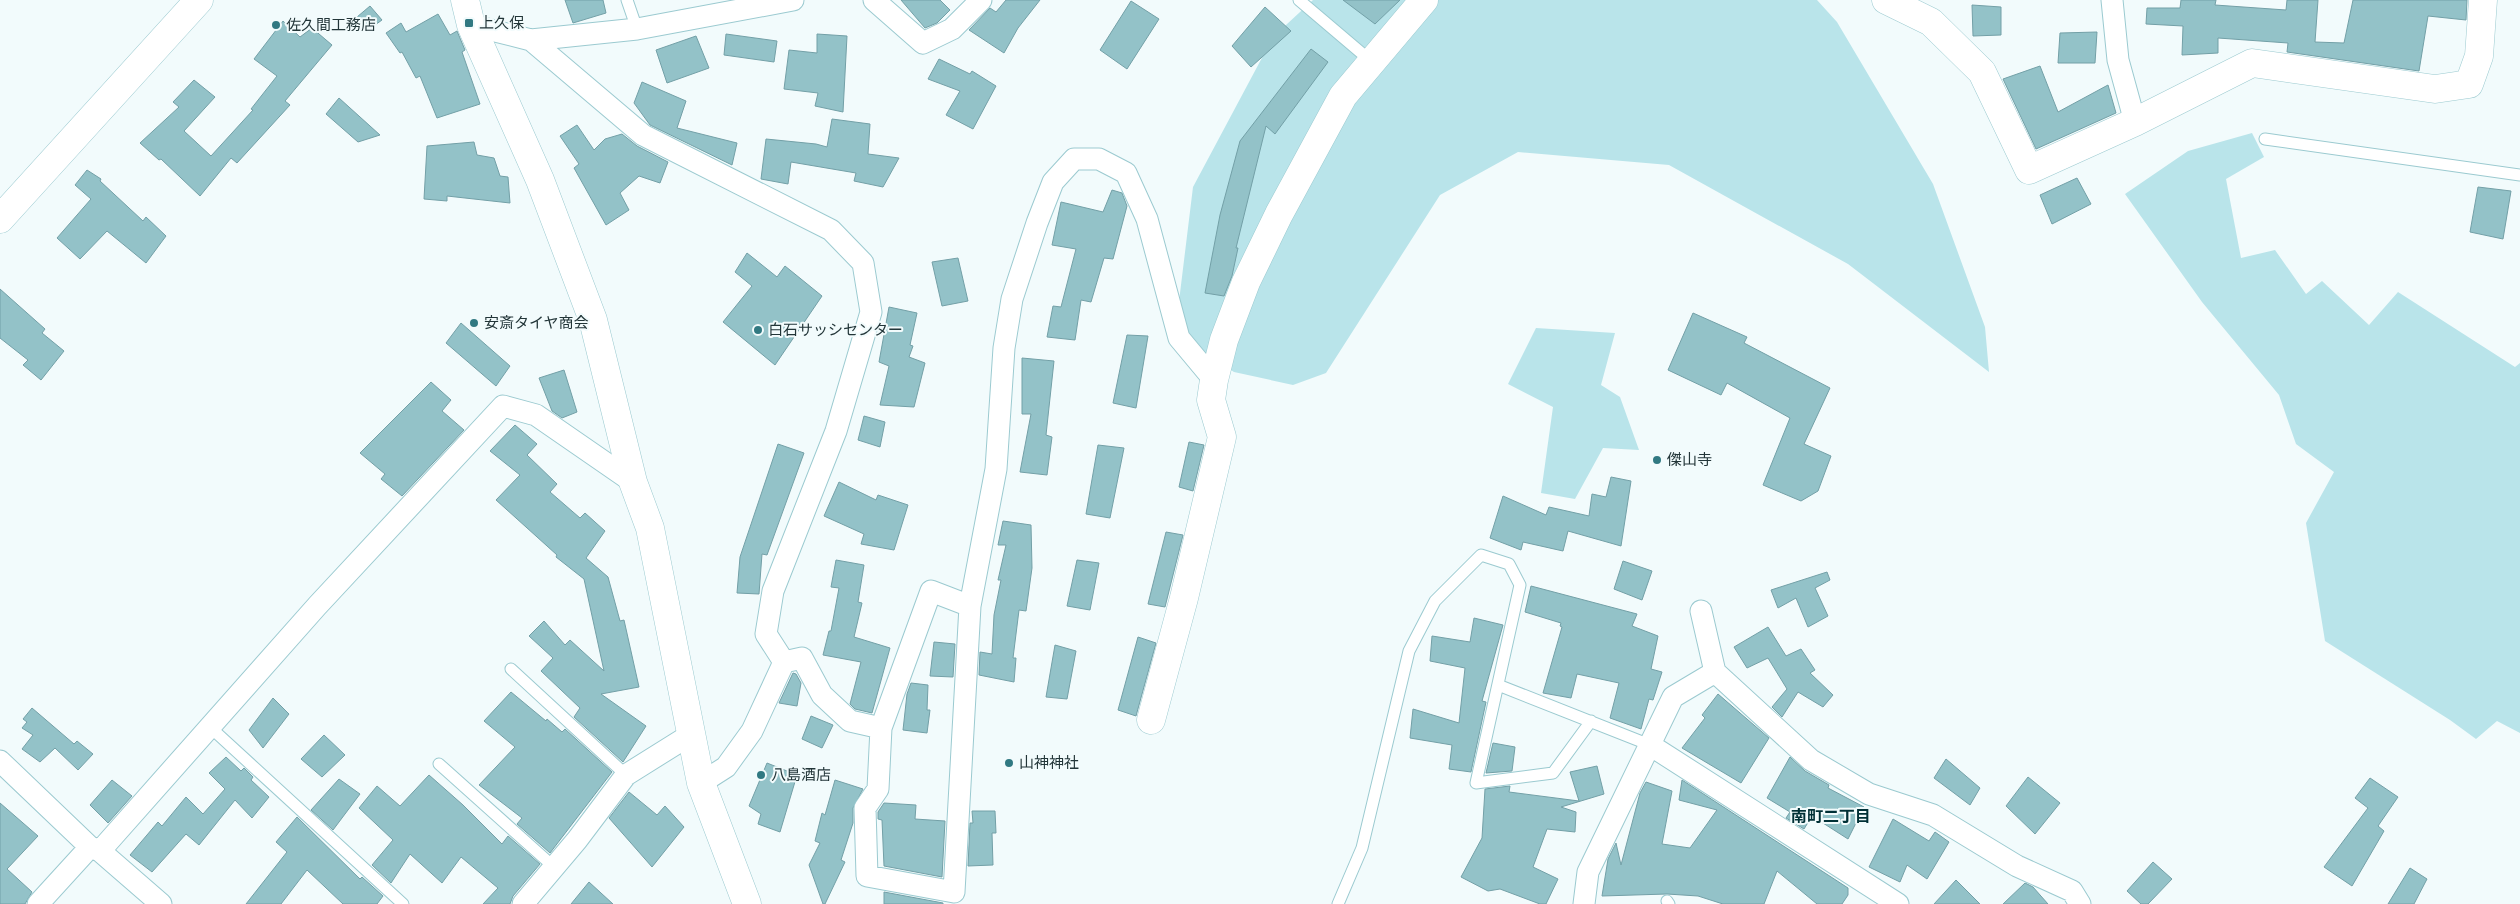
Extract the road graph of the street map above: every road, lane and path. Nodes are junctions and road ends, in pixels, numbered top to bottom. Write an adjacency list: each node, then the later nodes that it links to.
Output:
1 (199, 0): 18 (street)
2 (627, 0): 12 (lane)
3 (794, 0): 12 (street)
4 (874, 0): 5 (street)
5 (982, 0)
6 (1299, 0): 14 (lane)
7 (1424, 0): 14 (street)
8 (1886, 0): 15 (street)
9 (2112, 0): 15 (street)
10 (2483, 0): 15 (street)
11 (468, 13): 13 (street); 20 (street)
12 (637, 29): 13 (street)
13 (531, 40): 23 (street)
14 (1372, 62): 19 (street)
15 (2135, 122)
16 (2266, 139): 17 (lane)
17 (2520, 175)
18 (0, 220)
19 (1214, 380): 21 (street); 27 (street)
20 (633, 482): 29 (street); 31 (street)
21 (970, 606): 30 (street); 30 (street)
22 (1701, 611): 25 (street)
23 (784, 662): 30 (street); 36 (street)
24 (512, 669): 35 (lane)
25 (1715, 672): 32 (street); 47 (street)
26 (1498, 685): 28 (lane); 28 (lane); 44 (lane)
27 (1151, 720)
28 (1590, 722): 32 (lane)
29 (210, 727): 37 (street); 41 (lane)
30 (881, 728)
31 (690, 735): 35 (street); 36 (street)
32 (1650, 745): 45 (street); 46 (street)
33 (0, 761): 37 (street)
34 (440, 764): 38 (lane)
35 (626, 775): 38 (street)
36 (701, 783): 43 (street)
37 (95, 849): 39 (street); 40 (street)
38 (554, 867): 42 (street)
39 (38, 904)
40 (160, 904)
41 (403, 904)
42 (523, 904)
43 (747, 904)
44 (1338, 904)
45 (1584, 904)
46 (1898, 904)
47 (2080, 904)

